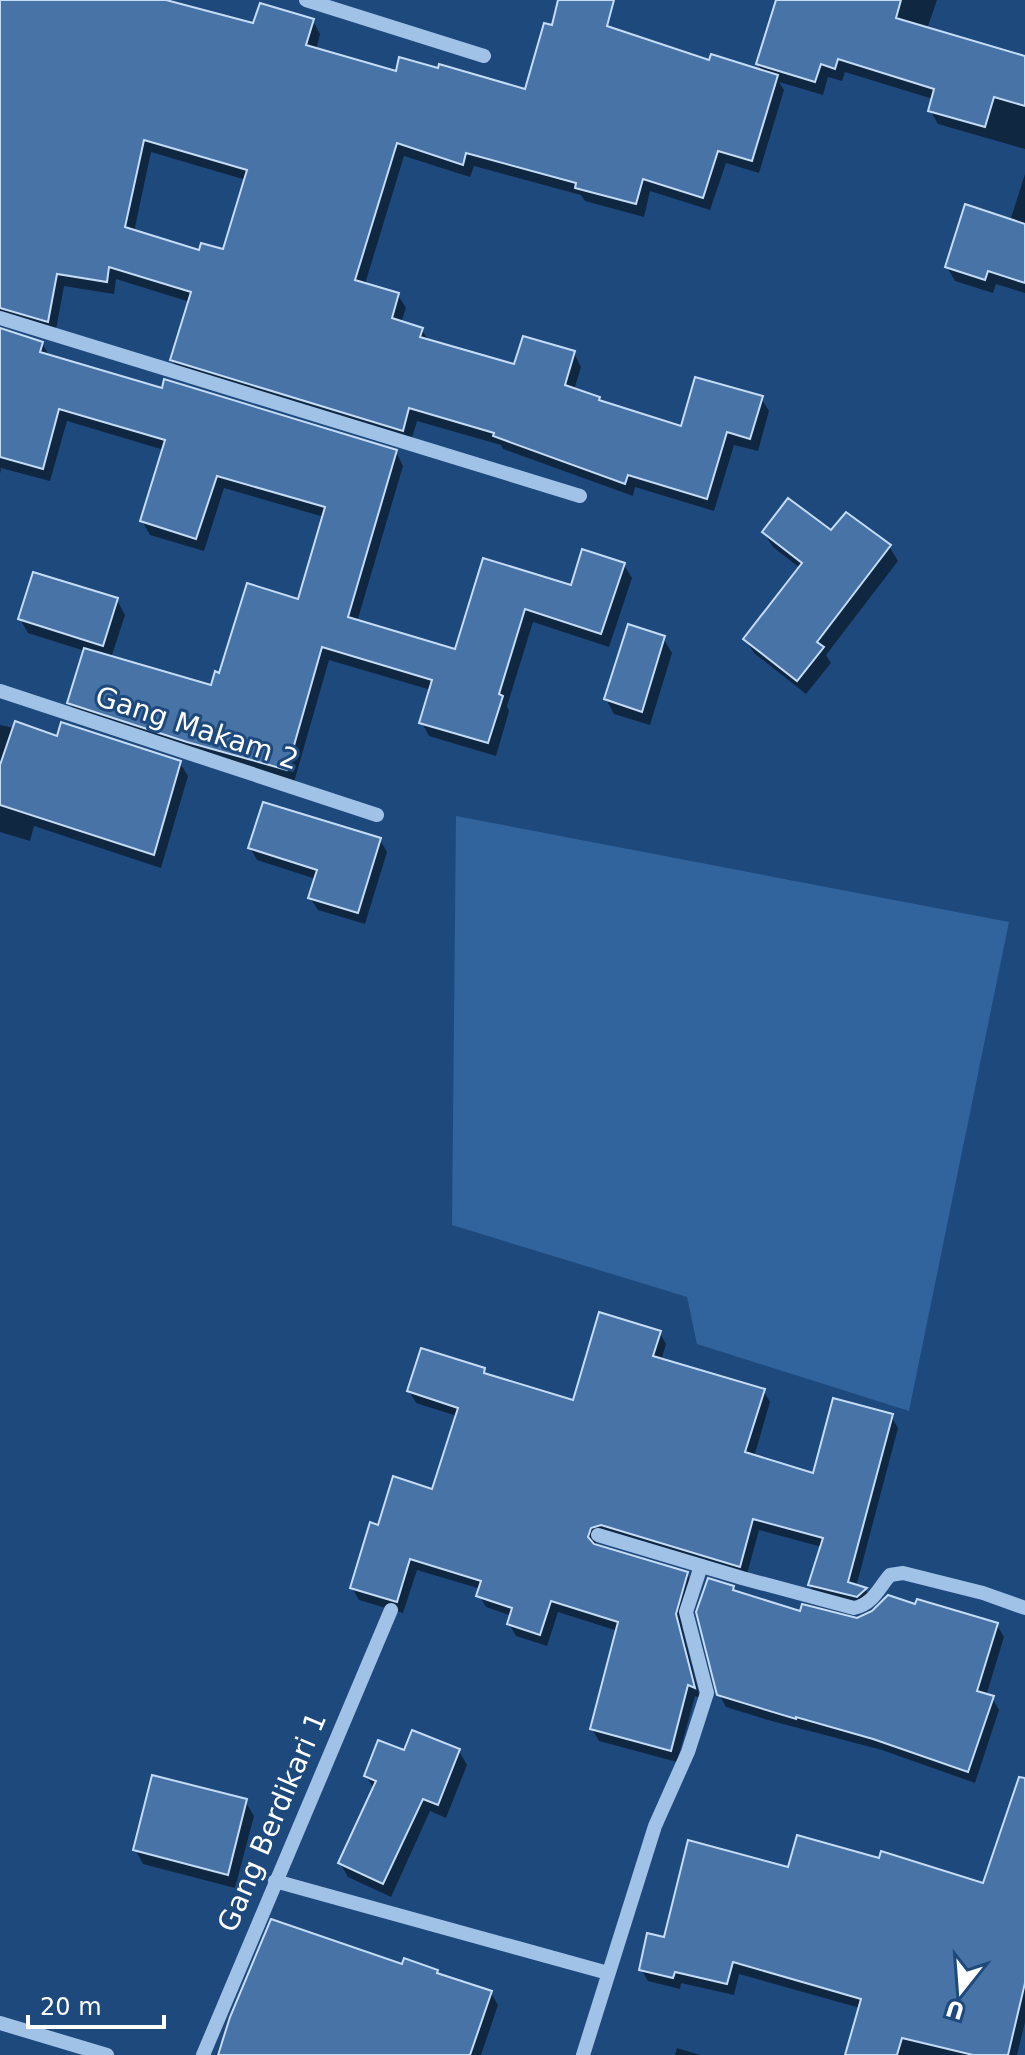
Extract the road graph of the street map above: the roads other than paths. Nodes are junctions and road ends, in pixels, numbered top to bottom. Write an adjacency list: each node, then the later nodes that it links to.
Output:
1 (306, 0): 2 (street)
2 (484, 56)
3 (0, 318): 4 (street)
4 (580, 496)
5 (0, 691): 6 (street, Gang Makam 2)
6 (377, 815)
7 (598, 1535): 8 (street)
8 (701, 1566): 9 (street); 12 (street)
9 (1025, 1608)
10 (391, 1610): 11 (street, Gang Berdikari 1)
11 (275, 1881): 12 (street); 15 (street, Gang Berdikari 1)
12 (608, 1973): 16 (street)
13 (0, 2023): 14 (street)
14 (107, 2055)
15 (203, 2055)
16 (583, 2055)

